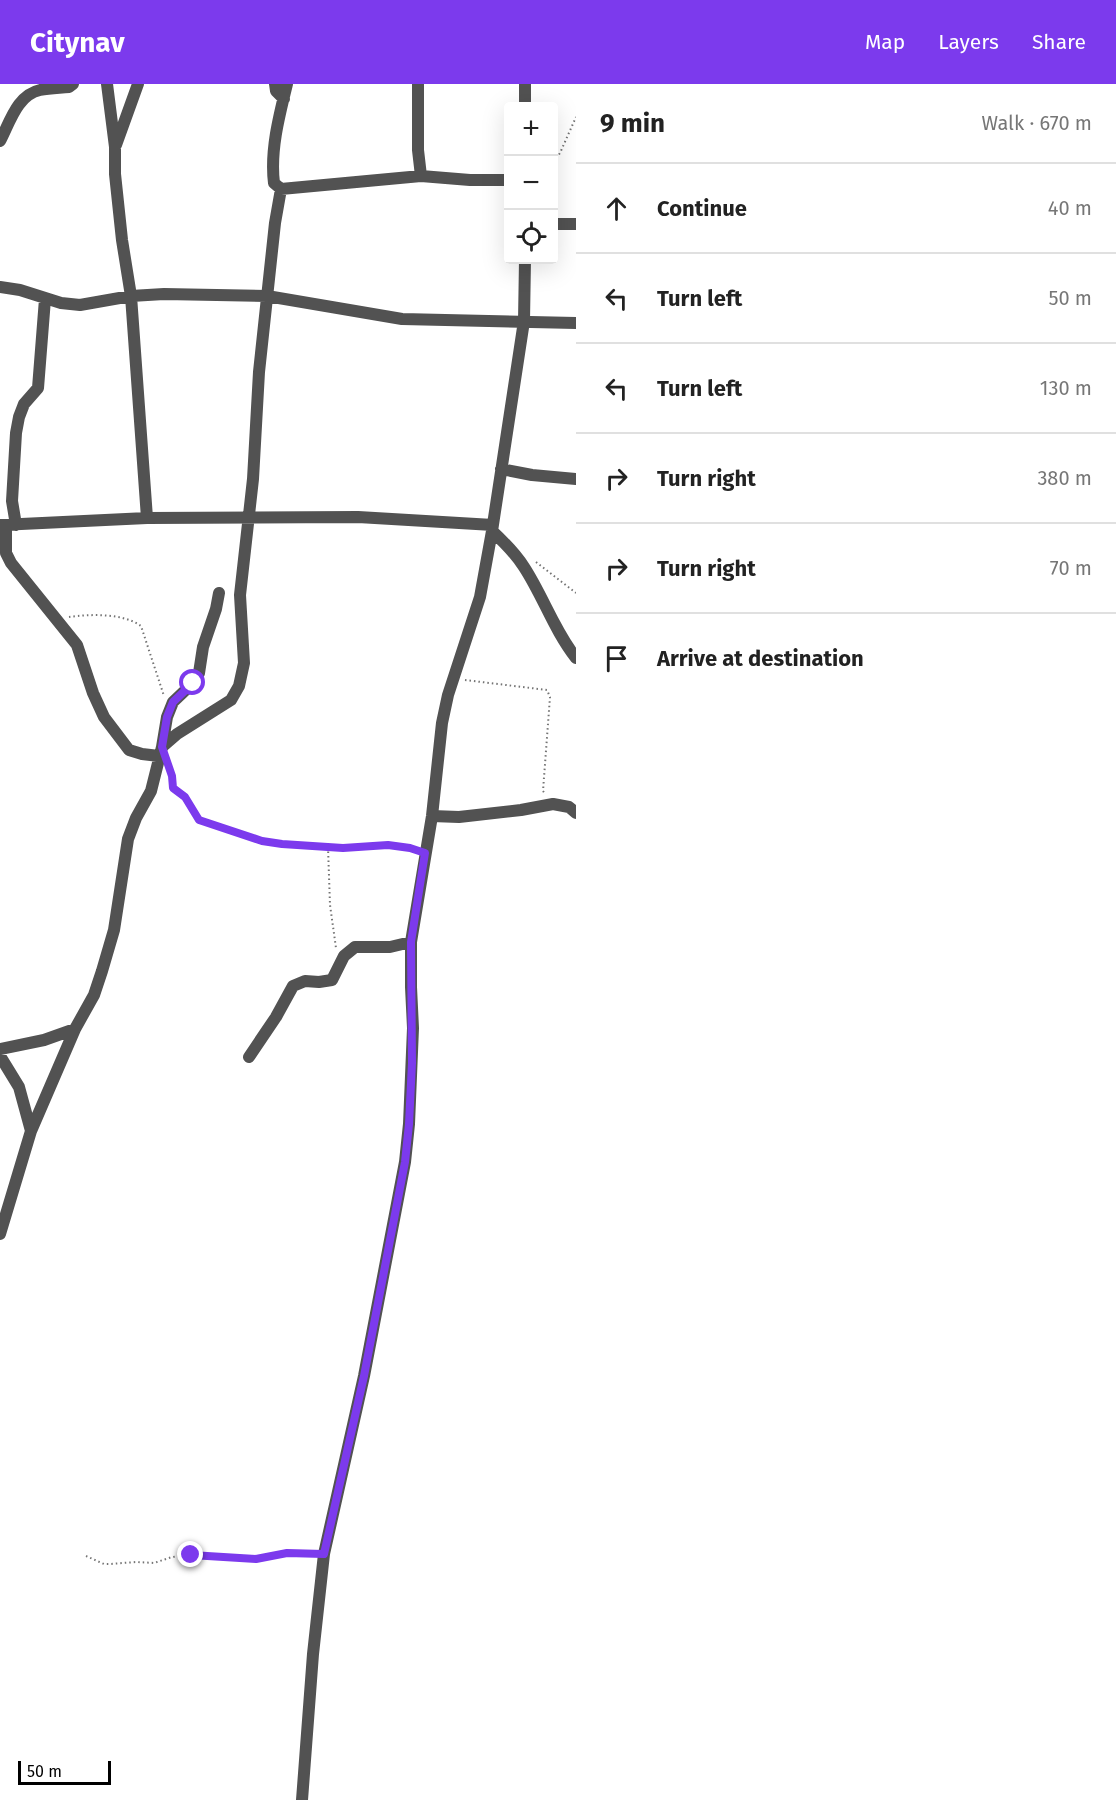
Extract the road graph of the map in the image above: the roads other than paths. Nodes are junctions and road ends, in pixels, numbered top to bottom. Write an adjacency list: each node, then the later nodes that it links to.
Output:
1 (73, 84): 10 (street)
2 (107, 84): 11 (street)
3 (138, 84): 11 (street)
4 (275, 84): 8 (street)
5 (287, 84): 8 (street)
6 (418, 84): 12 (street)
7 (525, 84): 9 (street)
8 (284, 99): 14 (street)
9 (525, 102)
10 (0, 141)
11 (115, 147): 19 (street)
12 (421, 176): 13 (street); 14 (street)
13 (504, 180)
14 (281, 189): 20 (street)
15 (558, 224): 16 (street)
16 (576, 224)
17 (525, 264): 22 (street)
18 (0, 287): 21 (street)
19 (131, 296): 20 (street); 21 (street); 26 (street)
20 (267, 296): 22 (street); 27 (street)
21 (45, 299): 28 (street)
22 (524, 321): 23 (street); 24 (street)
23 (576, 323)
24 (501, 469): 25 (street); 29 (street)
25 (576, 479)
26 (147, 518): 27 (street); 28 (street)
27 (248, 519): 29 (street); 32 (street)
28 (7, 525): 32 (street)
29 (493, 528): 31 (street); 34 (street)
30 (219, 593): 32 (street)
31 (576, 658)
32 (161, 752): 36 (street)
33 (575, 810): 34 (street)
34 (432, 816): 35 (street)
35 (411, 942): 39 (street); 42 (street)
36 (75, 1029): 37 (street); 40 (street)
37 (0, 1049)
38 (0, 1056): 40 (street)
39 (249, 1057)
40 (31, 1131): 41 (street)
41 (0, 1234)
42 (302, 1800)

